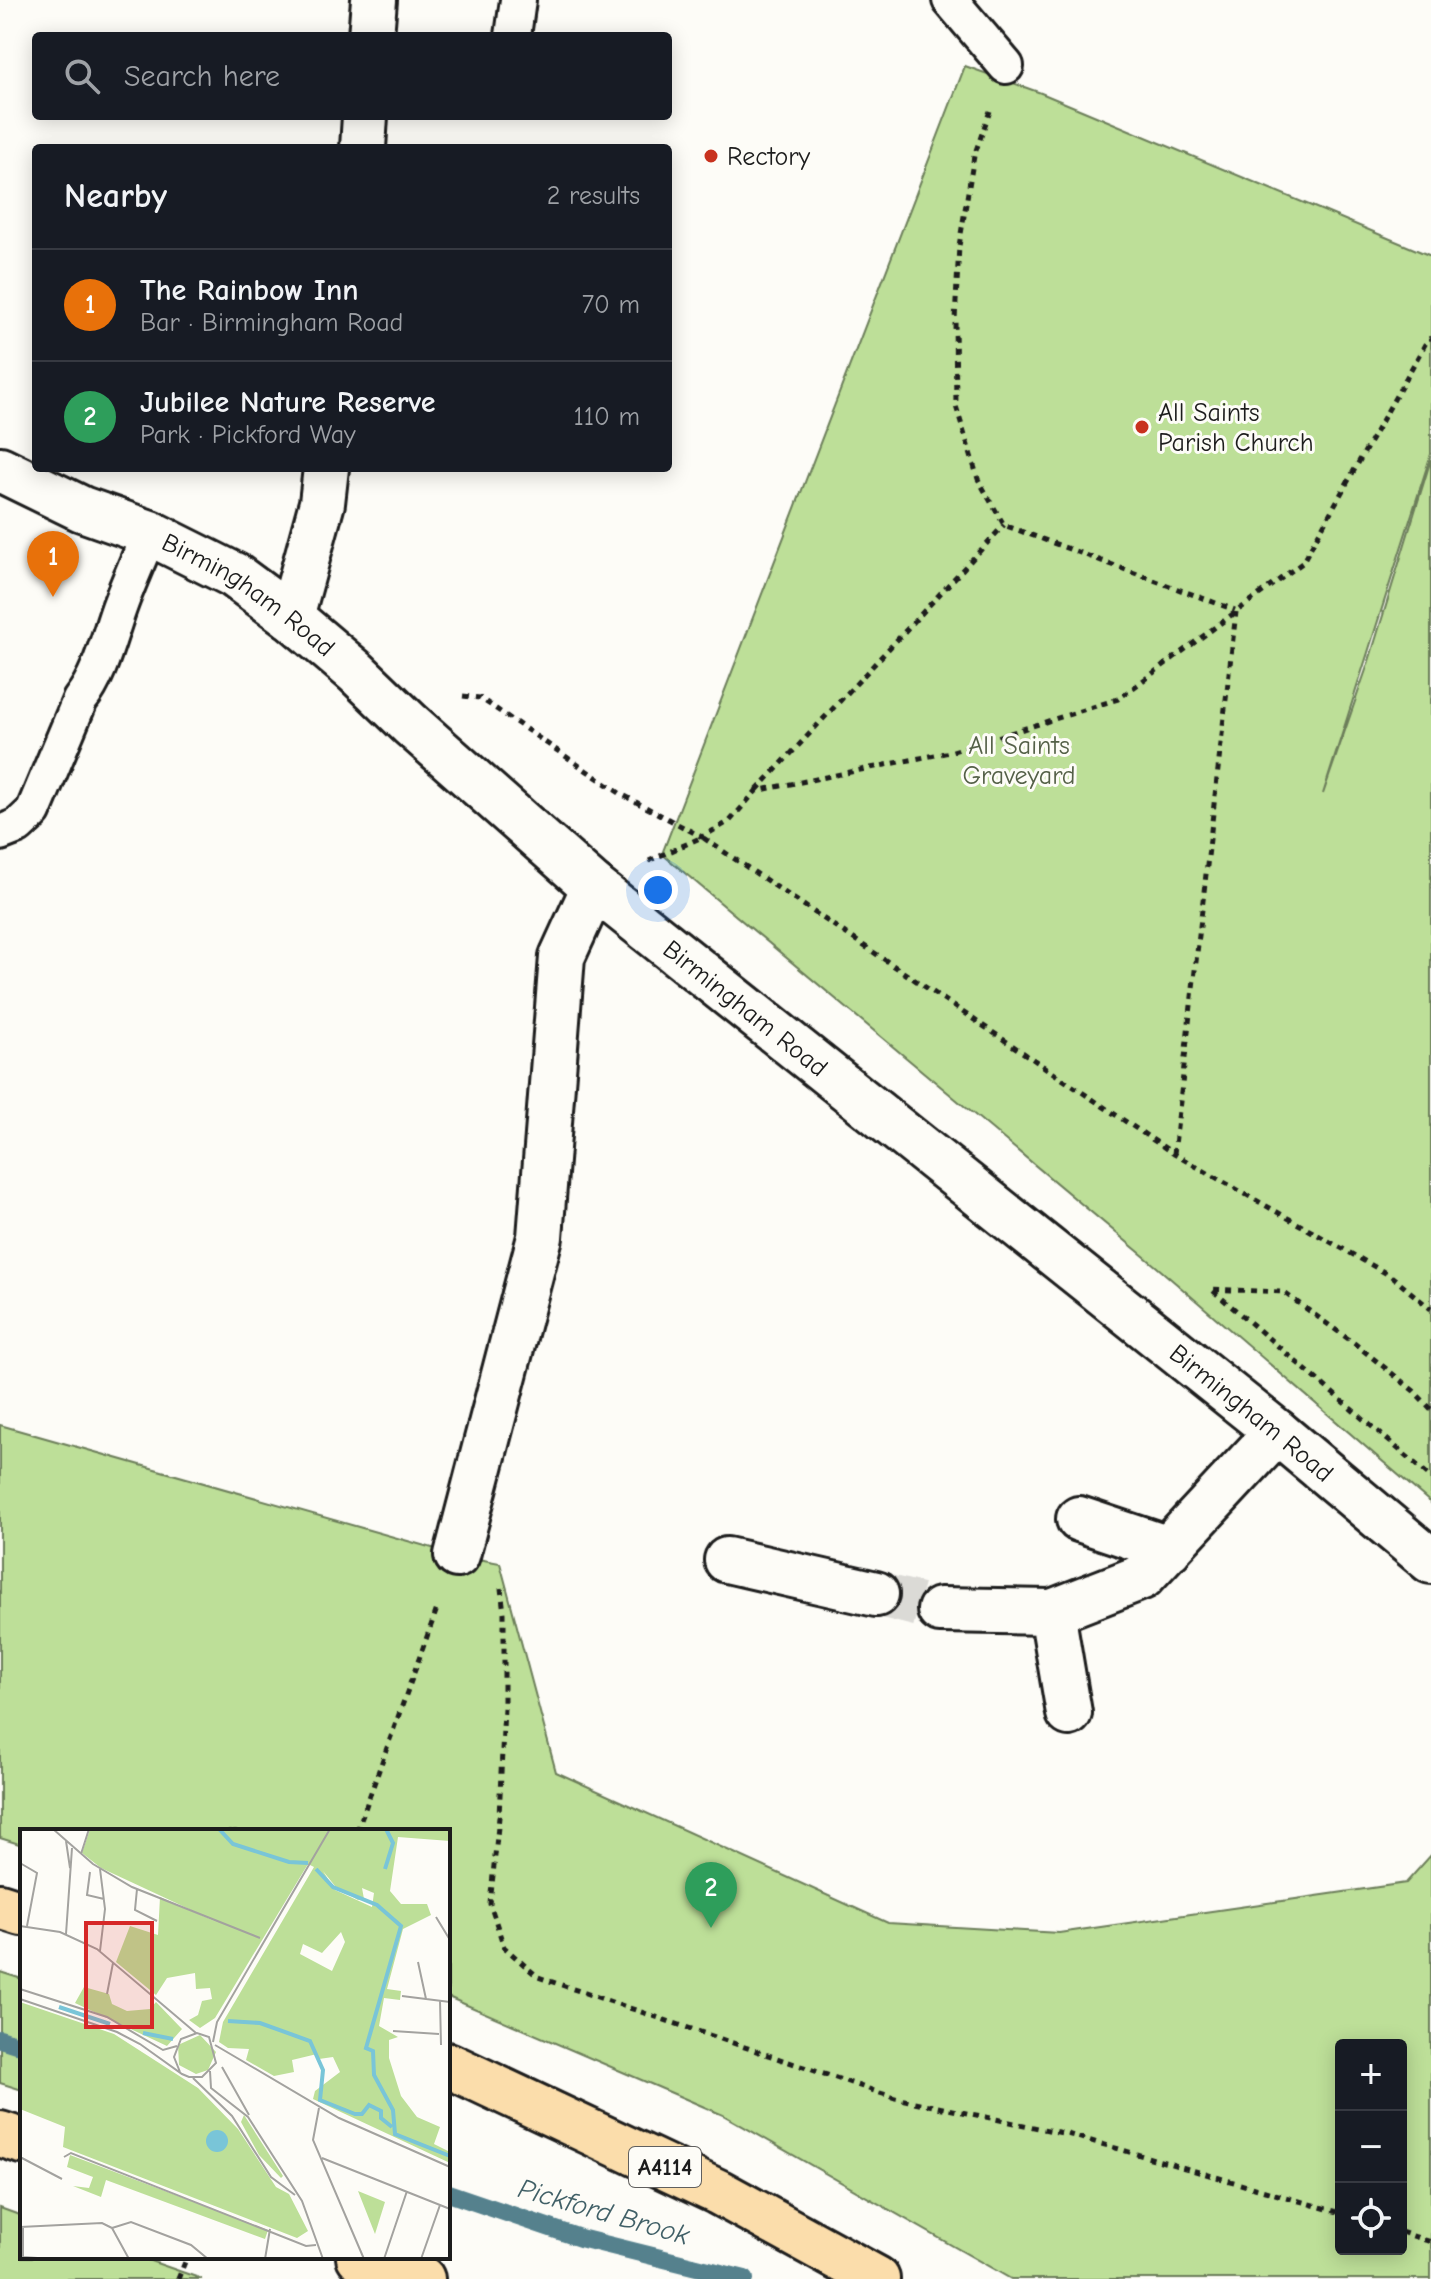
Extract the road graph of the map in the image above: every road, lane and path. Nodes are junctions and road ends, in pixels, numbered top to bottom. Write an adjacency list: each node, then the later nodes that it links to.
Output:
1 (374, 0): 4 (street)
2 (518, 0): 5 (lane)
3 (950, 0): 6 (lane)
4 (371, 32)
5 (514, 32)
6 (1006, 66): 12 (path)
7 (365, 120): 8 (street)
8 (363, 144)
9 (1431, 338): 14 (path)
10 (0, 469): 13 (street, Birmingham Road)
11 (326, 472): 15 (street)
12 (1004, 525): 14 (path); 17 (path)
13 (150, 533): 15 (street, Birmingham Road); 18 (lane)
14 (1236, 611): 17 (path); 21 (path)
15 (291, 617): 16 (street, Birmingham Road)
16 (410, 724): 19 (path); 20 (street, Birmingham Road)
17 (756, 791): 19 (path)
18 (0, 833)
19 (702, 837): 21 (path)
20 (594, 887): 24 (street, Birmingham Road); 28 (street)
21 (1174, 1154): 22 (path)
22 (1431, 1309)
23 (1431, 1409): 25 (path)
24 (1277, 1432): 27 (street); 30 (street, Birmingham Road)
25 (1431, 1477)
26 (1079, 1519): 27 (street)
27 (1169, 1549): 34 (street)
28 (457, 1555): 36 (path)
29 (727, 1560): 32 (street)
30 (1431, 1561)
31 (500, 1584): 42 (path)
32 (876, 1594)
33 (940, 1610): 34 (street)
34 (1052, 1612): 35 (street)
35 (1069, 1713)
36 (358, 1829)
37 (0, 1906): 38 (highway)
38 (20, 1912)
39 (450, 2066): 49 (highway, A4114)
40 (0, 2134): 41 (highway)
41 (20, 2140)
42 (1335, 2211)
43 (1407, 2234): 44 (path)
44 (1431, 2242)
45 (186, 2259): 47 (path)
46 (365, 2259): 48 (highway)
47 (178, 2279)
48 (422, 2279)
49 (877, 2279)

